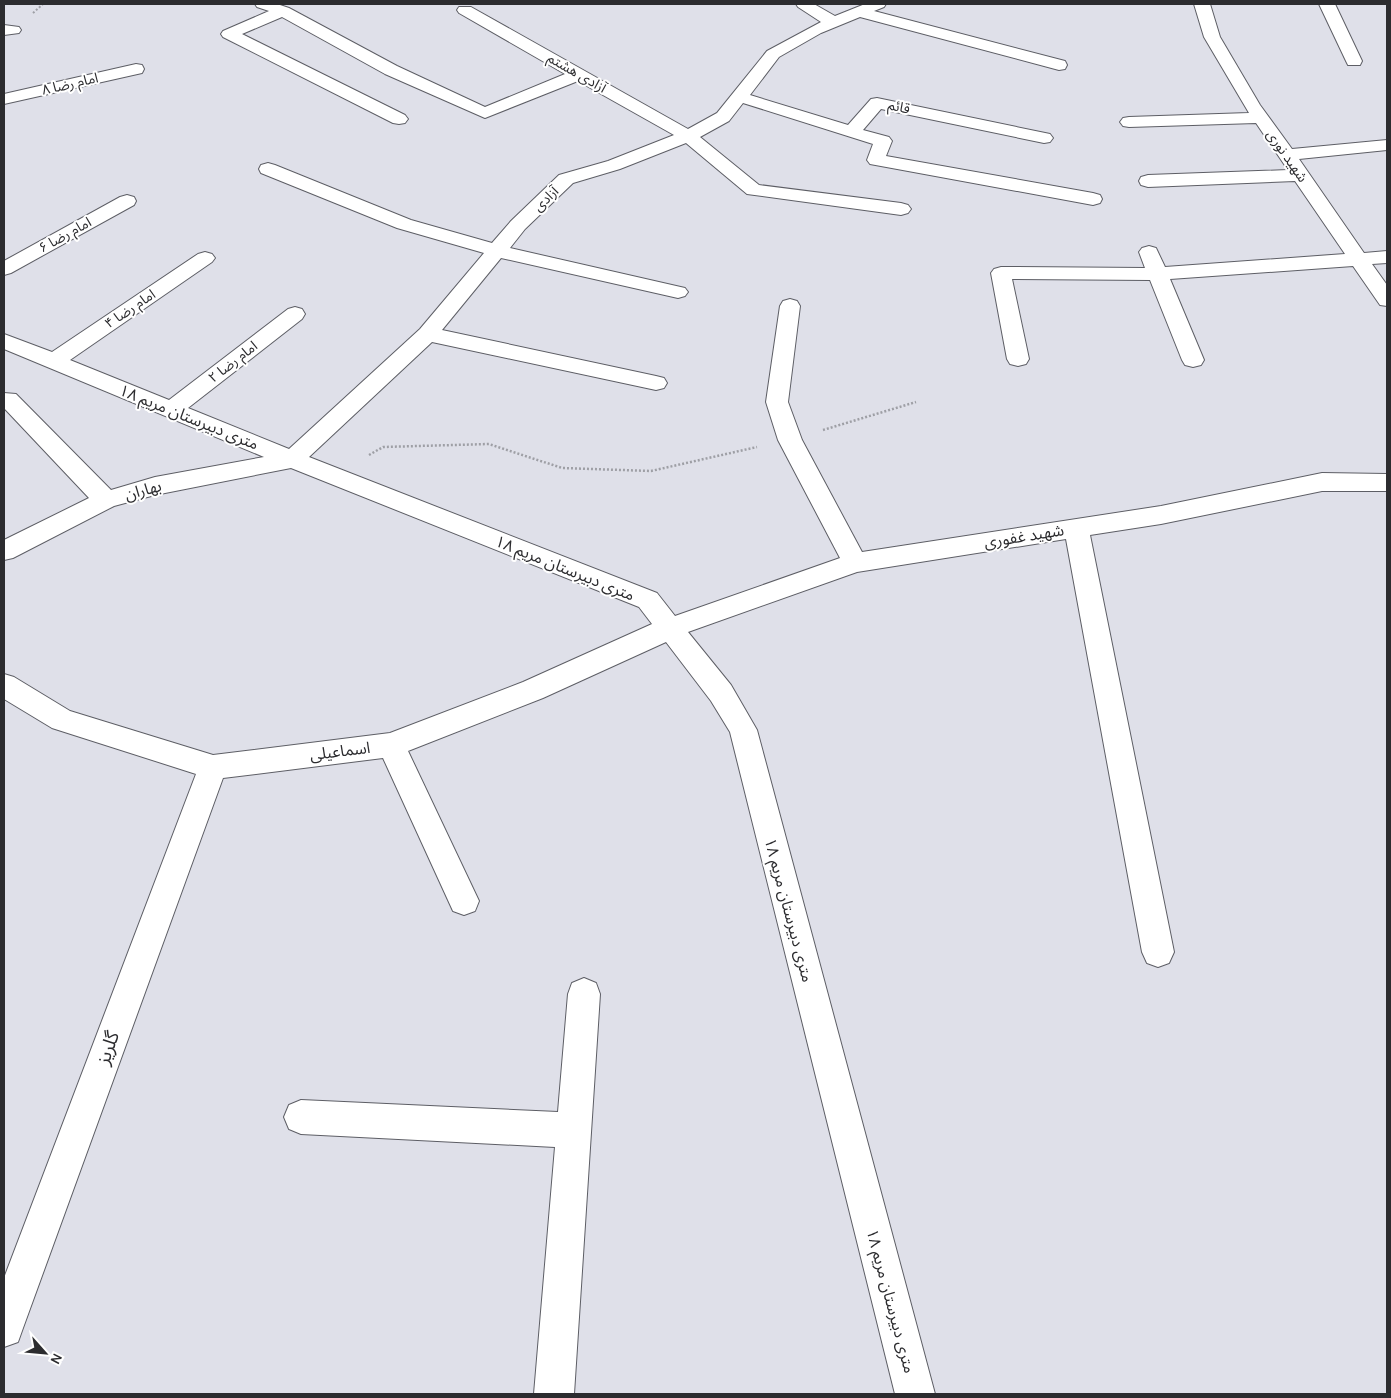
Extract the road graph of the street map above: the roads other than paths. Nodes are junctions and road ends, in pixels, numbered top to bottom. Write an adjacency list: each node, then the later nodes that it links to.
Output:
1 (263, 4): 7 (street)
2 (804, 4): 9 (street)
3 (878, 4): 8 (street, آزادی)
4 (1202, 4): 16 (street, شهید نوری)
5 (1327, 4): 10 (street)
6 (465, 10): 13 (street, آزادی هشتم)
7 (283, 11): 13 (street); 17 (street)
8 (859, 12): 9 (street, آزادی); 11 (street)
9 (833, 22): 14 (street, آزادی)
10 (1354, 61)
11 (1060, 65)
12 (136, 69): 15 (street, امام رضا ۸)
13 (579, 74): 20 (street, آزادی هشتم)
14 (740, 97): 19 (street); 20 (street, آزادی)
15 (4, 99)
16 (1260, 118): 18 (street); 23 (street, شهید نوری)
17 (398, 119)
18 (1128, 122)
19 (852, 132): 21 (street, قائم); 27 (street)
20 (688, 136): 29 (street, آزادی هشتم); 30 (street, آزادی)
21 (1044, 138)
22 (1387, 145): 23 (street)
23 (1286, 155): 25 (street, شهید نوری)
24 (268, 169): 30 (street)
25 (1300, 175): 26 (street); 34 (street, شهید نوری)
26 (1148, 181)
27 (1093, 198)
28 (127, 202): 35 (street, امام رضا ۶)
29 (901, 209)
30 (497, 251): 37 (street); 41 (street, آزادی)
31 (1150, 252): 36 (street)
32 (1387, 257): 34 (street)
33 (205, 258): 45 (street, امام رضا ۴)
34 (1361, 259): 36 (street); 38 (street, شهید نوری)
35 (4, 270)
36 (1159, 274): 43 (street); 44 (street)
37 (678, 292)
38 (1387, 300)
39 (790, 306): 54 (street)
40 (295, 314): 48 (street, امام رضا ۲)
41 (428, 334): 46 (street); 49 (street, آزادی)
42 (4, 341): 45 (street, ۱۸ متری دبیرستان مریم)
43 (1018, 359)
44 (1193, 360)
45 (54, 361): 48 (street, ۱۸ متری دبیرستان مریم)
46 (656, 383)
47 (4, 400): 51 (street)
48 (171, 410): 49 (street, ۱۸ متری دبیرستان مریم)
49 (292, 460): 51 (street, بهاران); 55 (street, ۱۸ متری دبیرستان مریم)
50 (1387, 482): 52 (street, شهید غفوری)
51 (106, 500): 53 (street, بهاران)
52 (1076, 528): 54 (street, شهید غفوری); 60 (street)
53 (4, 550)
54 (855, 563): 55 (street, شهید غفوری)
55 (670, 628): 57 (street, اسماعیلی); 66 (street, ۱۸ متری دبیرستان مریم)
56 (4, 685): 58 (street, اسماعیلی)
57 (391, 745): 58 (street, اسماعیلی); 59 (street)
58 (213, 767): 64 (street, گلریز)
59 (464, 901)
60 (1158, 952)
61 (584, 994): 63 (street)
62 (301, 1117): 63 (street)
63 (574, 1130): 65 (street)
64 (4, 1328)
65 (554, 1394)
66 (916, 1394)

